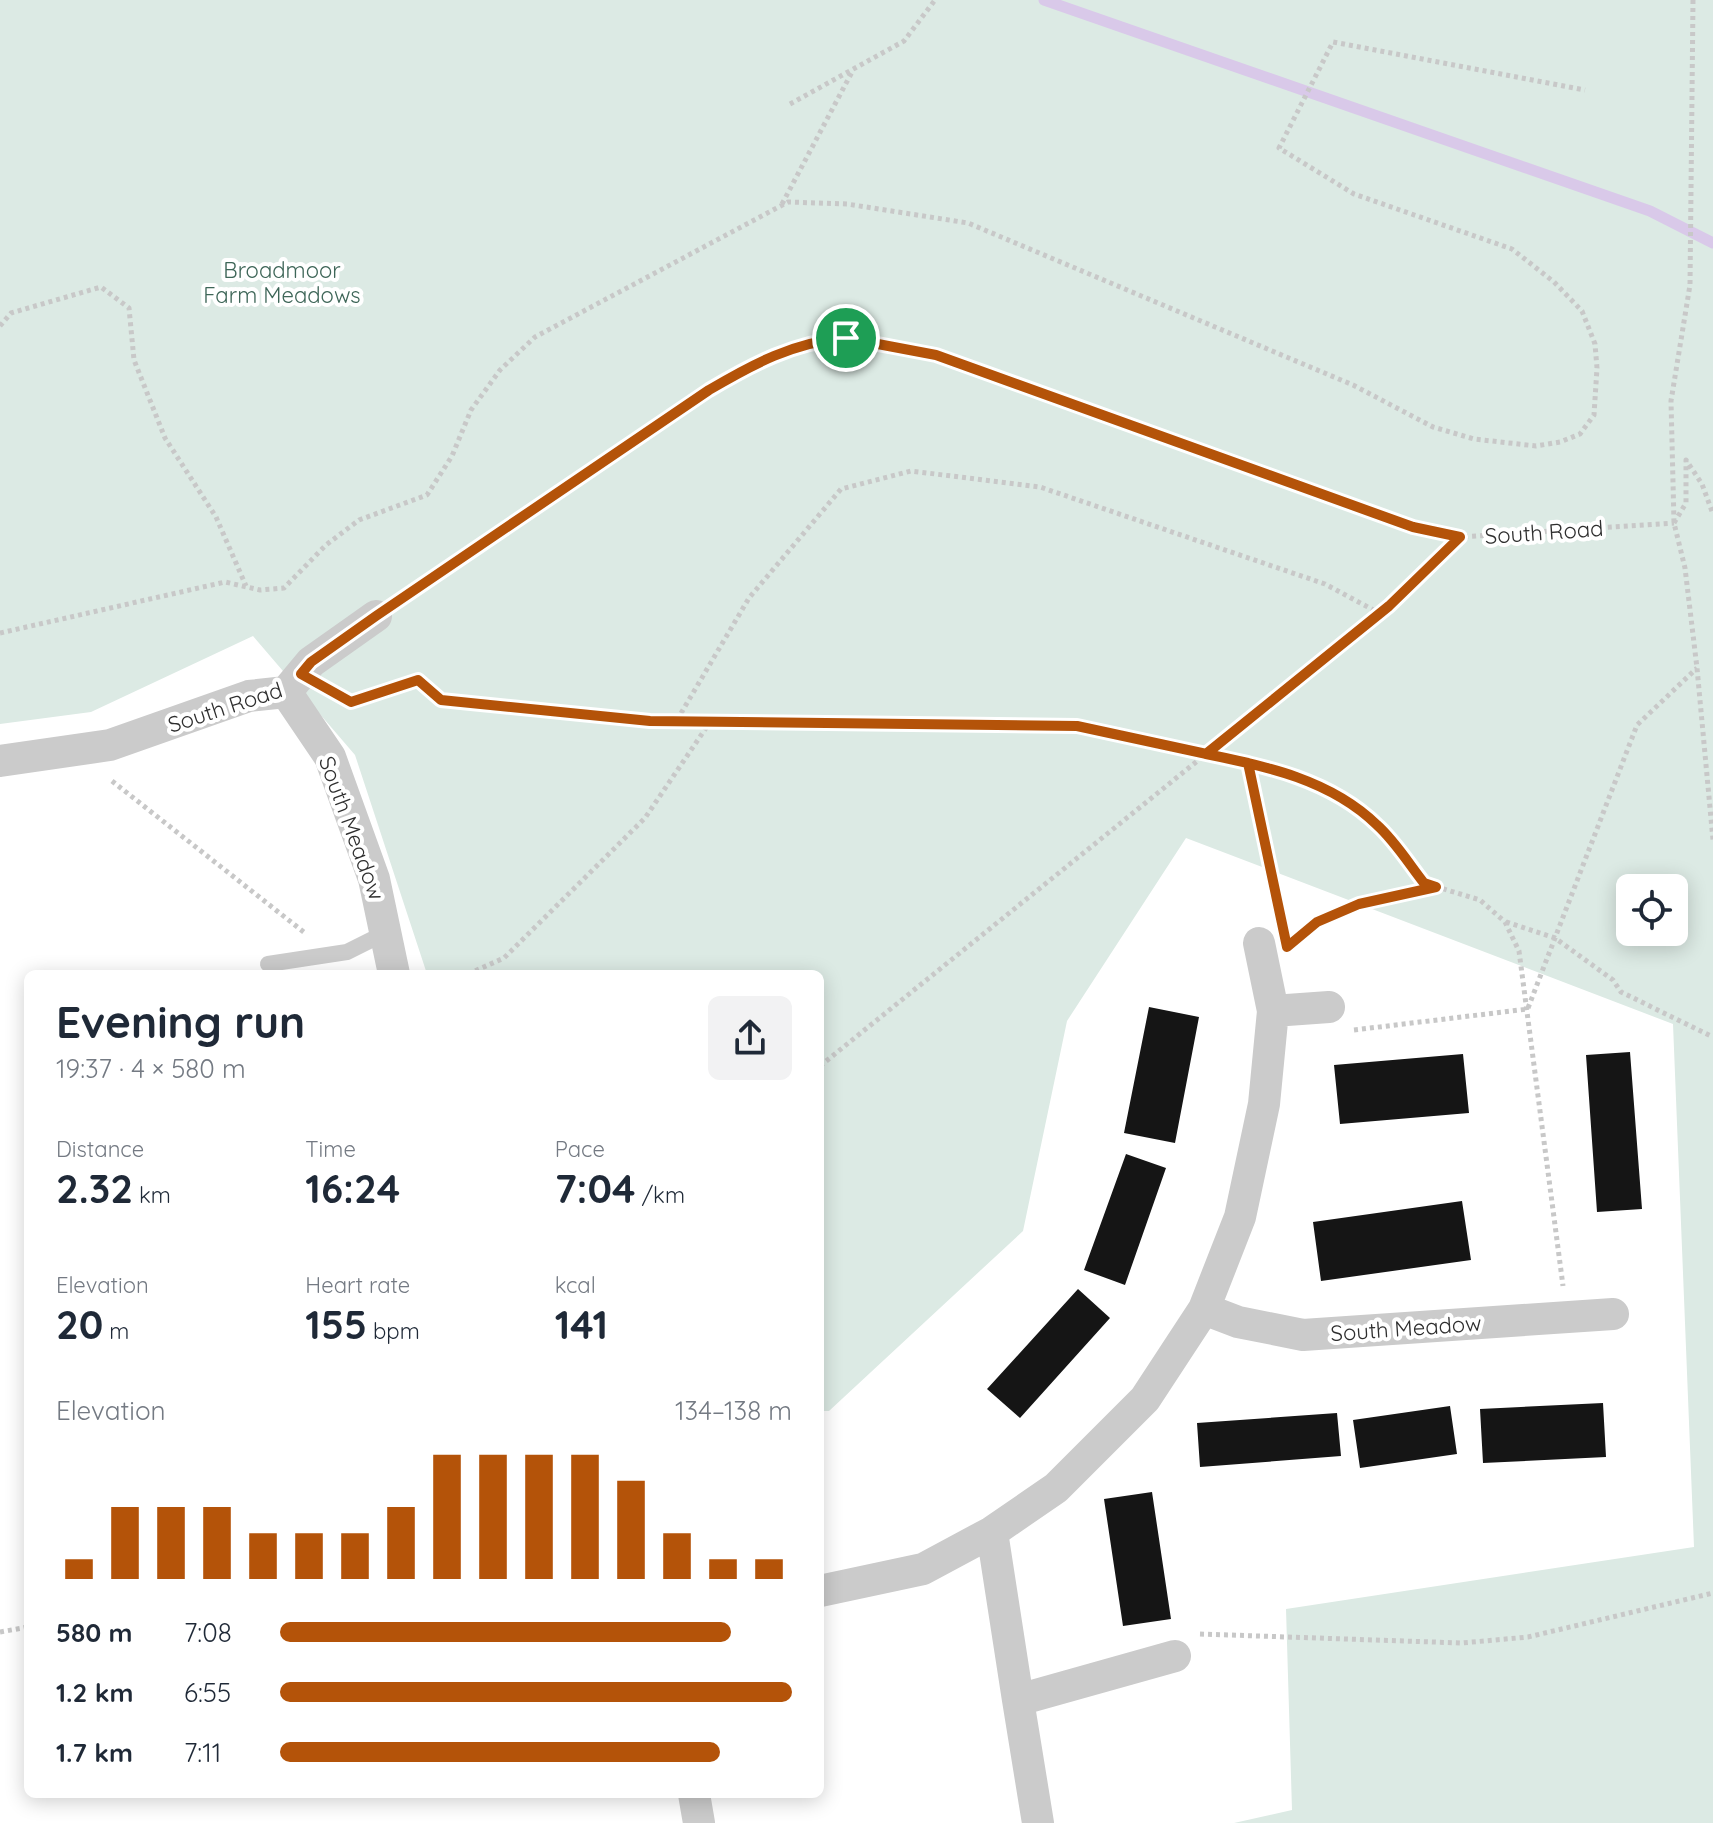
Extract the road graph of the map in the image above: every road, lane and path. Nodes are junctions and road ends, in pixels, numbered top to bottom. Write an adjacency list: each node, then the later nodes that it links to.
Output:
1 (935, 0): 3 (path)
2 (1693, 0): 9 (path)
3 (852, 71): 5 (path); 6 (path)
4 (1585, 90): 6 (path)
5 (790, 104)
6 (781, 205): 11 (path)
7 (0, 326): 11 (path)
8 (1713, 514): 9 (path)
9 (1674, 523): 10 (path, South Road); 15 (path)
10 (1460, 537): 12 (path); 13 (path, South Road)
11 (247, 587): 14 (path)
12 (1379, 613): 17 (path); 20 (path)
13 (376, 616): 16 (street, South Road)
14 (0, 633)
15 (1697, 668): 23 (path); 27 (path)
16 (293, 683): 17 (path); 19 (street, South Road); 26 (street, South Meadow)
17 (676, 721): 18 (path)
18 (710, 722): 20 (path); 32 (path)
19 (74, 750): 21 (street, South Road); 29 (path)
20 (1206, 754): 22 (path); 37 (path)
21 (0, 761)
22 (1248, 763): 24 (path); 28 (path)
23 (1713, 840)
24 (1436, 887): 25 (path); 28 (path)
25 (1505, 922): 27 (path); 34 (path)
26 (387, 932): 29 (lane); 31 (street, South Meadow)
27 (1555, 938): 34 (path); 36 (path)
28 (1276, 941): 35 (street)
29 (332, 954): 30 (lane)
30 (268, 964)
31 (393, 970)
32 (477, 970)
33 (1329, 1007): 34 (path); 35 (street)
34 (1528, 1009): 40 (path)
35 (1273, 1011): 38 (street)
36 (1713, 1037)
37 (824, 1063)
38 (1204, 1309): 40 (street, South Meadow); 41 (street)
39 (1613, 1314): 40 (street, South Meadow)
40 (1567, 1318)
41 (992, 1532): 42 (street); 47 (street)
42 (824, 1590)
43 (1713, 1593): 46 (path)
44 (24, 1628): 45 (path)
45 (0, 1632)
46 (1180, 1645): 47 (street)
47 (1018, 1700): 50 (street)
48 (695, 1798): 49 (street)
49 (699, 1823)
50 (1038, 1823)

